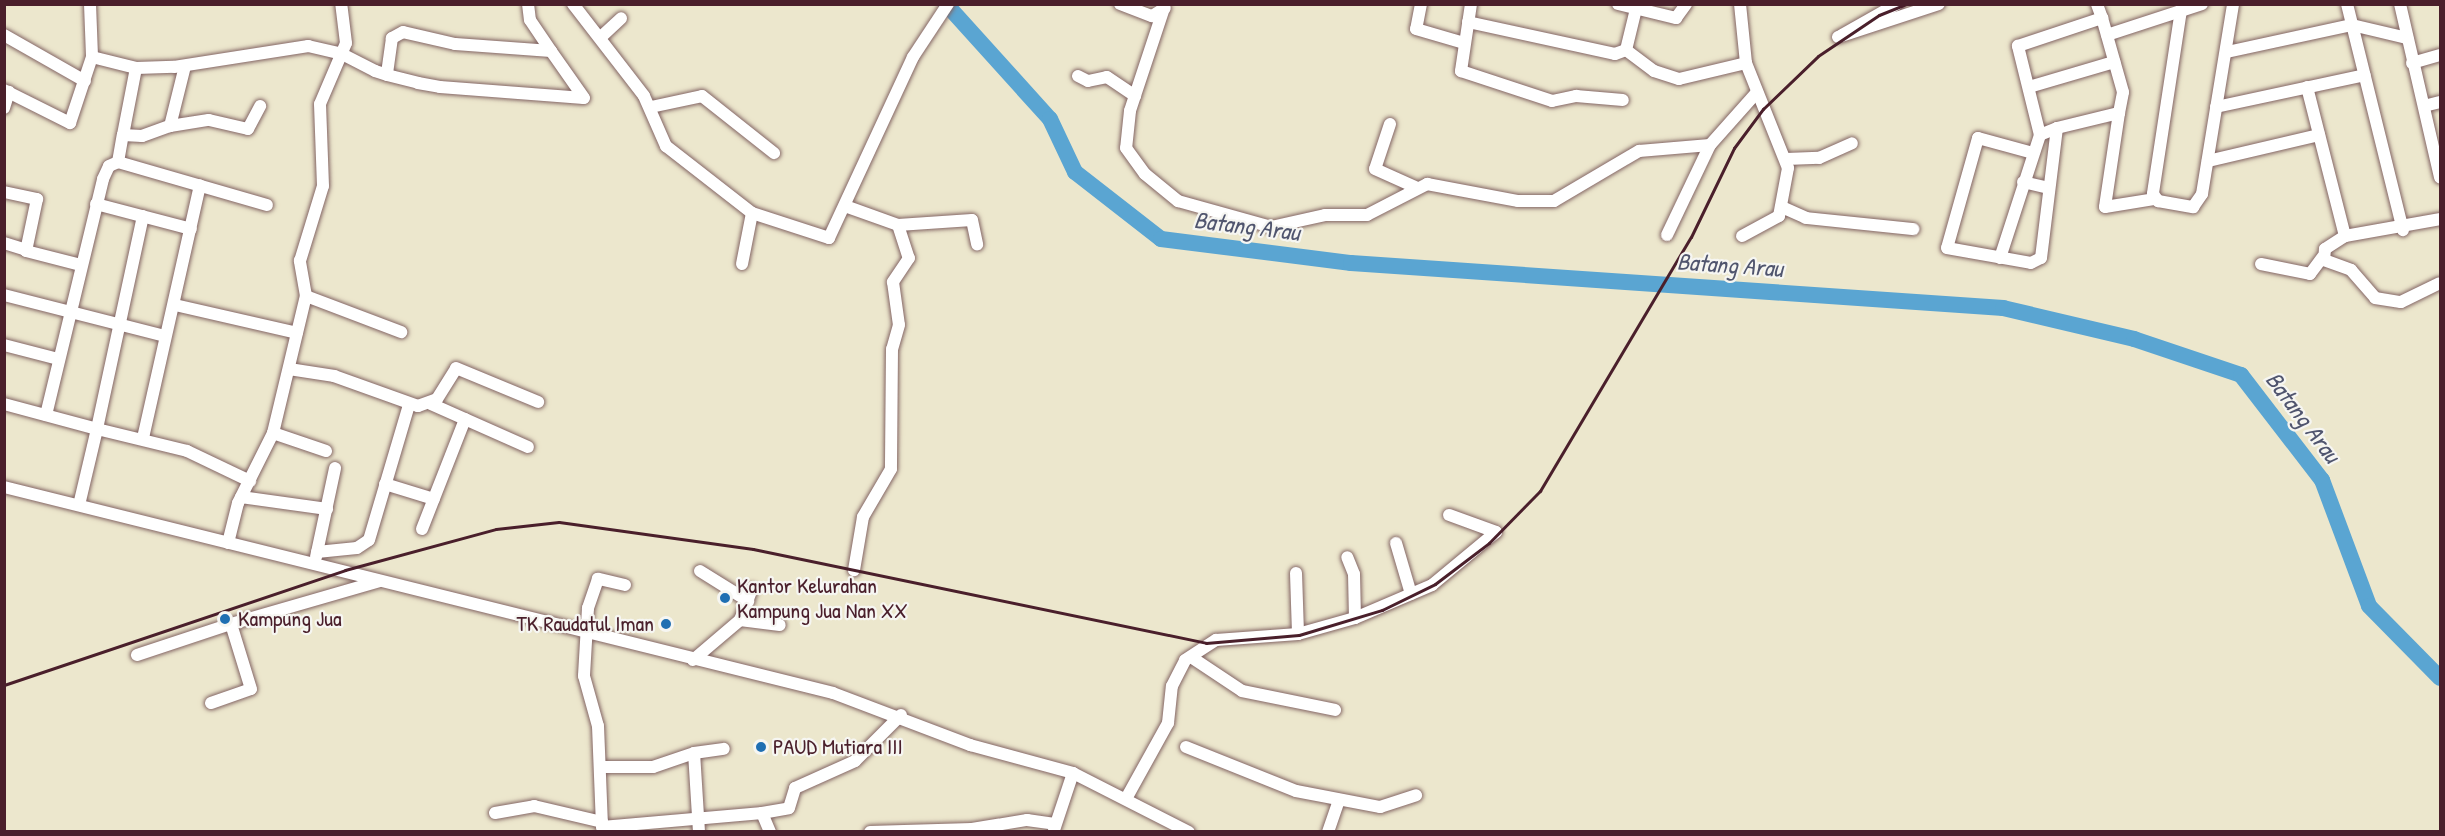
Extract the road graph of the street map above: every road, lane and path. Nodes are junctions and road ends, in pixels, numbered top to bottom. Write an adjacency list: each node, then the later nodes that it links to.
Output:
1 (90, 4): 36 (street)
2 (341, 4): 34 (street)
3 (528, 4): 32 (street)
4 (573, 4): 28 (street)
5 (948, 4): 82 (street)
6 (1120, 4): 19 (street)
7 (1421, 4): 30 (street)
8 (1471, 4): 24 (street)
9 (1618, 4): 20 (street)
10 (1686, 4): 20 (street)
11 (1740, 4): 38 (street)
12 (1897, 4): 13 (street)
13 (1939, 4)
14 (2097, 4): 23 (street)
15 (2202, 4): 21 (street)
16 (2233, 4): 33 (street)
17 (2347, 4): 25 (street)
18 (2400, 4): 29 (street)
19 (1165, 8): 50 (street)
20 (1636, 9): 31 (street)
21 (2181, 10): 26 (street); 79 (street)
22 (621, 18): 28 (street)
23 (2102, 18): 26 (street); 46 (street)
24 (1468, 22): 30 (street); 31 (street)
25 (2352, 25): 29 (street); 33 (street); 43 (street)
26 (2107, 34): 37 (street)
27 (4, 35): 45 (street)
28 (602, 36): 55 (street)
29 (2407, 38): 39 (street)
30 (1464, 43): 51 (street)
31 (1626, 50): 38 (street)
32 (551, 51): 42 (street); 42 (street)
33 (2227, 52): 56 (street)
34 (342, 54): 40 (street); 42 (street); 104 (street)
35 (2440, 56): 39 (street)
36 (92, 57): 41 (street); 45 (street)
37 (2115, 62): 46 (street); 58 (street)
38 (1746, 63): 49 (street)
39 (2412, 63): 54 (street)
40 (185, 66): 41 (street); 60 (street)
41 (136, 68): 62 (street)
42 (387, 75)
43 (2365, 75): 47 (street); 90 (street)
44 (1078, 76): 50 (street)
45 (85, 81): 48 (street)
46 (2029, 87): 63 (street)
47 (2307, 87): 56 (street); 64 (street)
48 (7, 91): 57 (street)
49 (1757, 92): 66 (street); 70 (street)
50 (1135, 96): 76 (street)
51 (1623, 100)
52 (2440, 102): 54 (street)
53 (260, 106): 60 (street)
54 (2424, 106): 67 (street)
55 (651, 107): 68 (street); 84 (street)
56 (2216, 107): 71 (street)
57 (4, 108)
58 (2119, 113): 61 (street); 79 (street)
59 (1390, 124): 76 (street)
60 (170, 126): 62 (street)
61 (2056, 128): 63 (street); 77 (street)
62 (123, 135): 72 (street)
63 (2040, 135): 69 (street)
64 (2319, 135): 71 (street); 93 (street)
65 (1852, 143): 70 (street)
66 (1710, 145): 76 (street); 91 (street)
67 (2437, 150): 73 (street)
68 (774, 153)
69 (2033, 153): 74 (street); 98 (street)
70 (1786, 159): 83 (street)
71 (2208, 161): 79 (street)
72 (118, 162): 75 (street); 80 (street)
73 (2440, 177)
74 (2023, 182): 77 (street); 98 (street)
75 (200, 186): 81 (street); 88 (street)
76 (1415, 187)
77 (2048, 188): 98 (street)
78 (4, 192): 96 (street)
79 (2155, 199)
80 (96, 204): 85 (street); 101 (street)
81 (267, 205)
82 (844, 206): 84 (street); 87 (street)
83 (1784, 208): 89 (street); 92 (street)
84 (752, 213): 99 (street)
85 (143, 216): 88 (street); 107 (street)
86 (2440, 219): 90 (street)
87 (898, 225): 95 (street); 139 (street)
88 (191, 229): 105 (street)
89 (1914, 229)
90 (2403, 230): 93 (street)
91 (1667, 235)
92 (1742, 236)
93 (2345, 237): 97 (street)
94 (4, 243): 96 (street)
95 (977, 244)
96 (24, 249): 101 (street)
97 (2323, 257): 100 (street); 102 (street)
98 (2000, 258)
99 (742, 264)
100 (2261, 264)
101 (81, 266): 106 (street)
102 (2440, 283)
103 (4, 295): 106 (street)
104 (306, 296): 108 (street); 109 (street)
105 (175, 305): 109 (street); 110 (street)
106 (70, 312): 107 (street); 112 (street)
107 (118, 325): 110 (street); 120 (street)
108 (401, 332)
109 (297, 333): 113 (street)
110 (165, 336): 122 (street)
111 (4, 345): 112 (street)
112 (58, 359): 118 (street)
113 (289, 369): 117 (street); 121 (street)
114 (538, 402): 116 (street)
115 (4, 404): 118 (street)
116 (431, 404): 117 (street); 119 (street)
117 (409, 405): 127 (street)
118 (46, 415): 120 (street)
119 (465, 419): 123 (street); 130 (street)
120 (97, 429): 122 (street); 131 (street)
121 (273, 433): 124 (street); 126 (street)
122 (143, 438): 126 (street)
123 (528, 447)
124 (326, 451)
125 (335, 468): 132 (street)
126 (250, 481): 129 (street)
127 (385, 484): 130 (street); 138 (street)
128 (4, 487): 131 (street)
129 (241, 497): 132 (street); 135 (street)
130 (434, 500): 134 (street)
131 (79, 506): 135 (street)
132 (327, 509): 138 (street)
133 (1449, 516): 144 (street)
134 (422, 529)
135 (228, 543): 138 (street)
136 (1396, 543): 144 (street)
137 (1347, 557): 145 (street)
138 (315, 558): 142 (street)
139 (854, 570)
140 (700, 571): 146 (street)
141 (1296, 573): 150 (street)
142 (381, 580): 147 (street); 149 (street)
143 (625, 585): 149 (street)
144 (1411, 594): 145 (street)
145 (1355, 618): 150 (street)
146 (740, 620): 148 (street); 153 (street)
147 (231, 624): 151 (street); 154 (street)
148 (780, 625)
149 (586, 632): 153 (street); 160 (street)
150 (1298, 634): 152 (street)
151 (137, 655)
152 (1191, 657): 155 (street); 163 (street)
153 (693, 660): 156 (street)
154 (211, 703)
155 (1335, 710)
156 (901, 715): 161 (street); 166 (street)
157 (1185, 747): 164 (street)
158 (724, 749): 159 (street)
159 (694, 753): 160 (street); 167 (street)
160 (602, 767): 168 (street)
161 (1073, 773): 163 (street); 169 (street)
162 (1416, 795): 164 (street)
163 (1127, 797): 174 (street)
164 (1339, 800): 175 (street)
165 (495, 813): 168 (street)
166 (762, 813): 167 (street); 172 (street)
167 (701, 816): 168 (street); 171 (street)
168 (602, 822)
169 (1055, 828): 170 (street)
170 (930, 830): 173 (street)
171 (699, 831)
172 (770, 831)
173 (870, 831)
174 (1189, 831)
175 (1328, 831)

